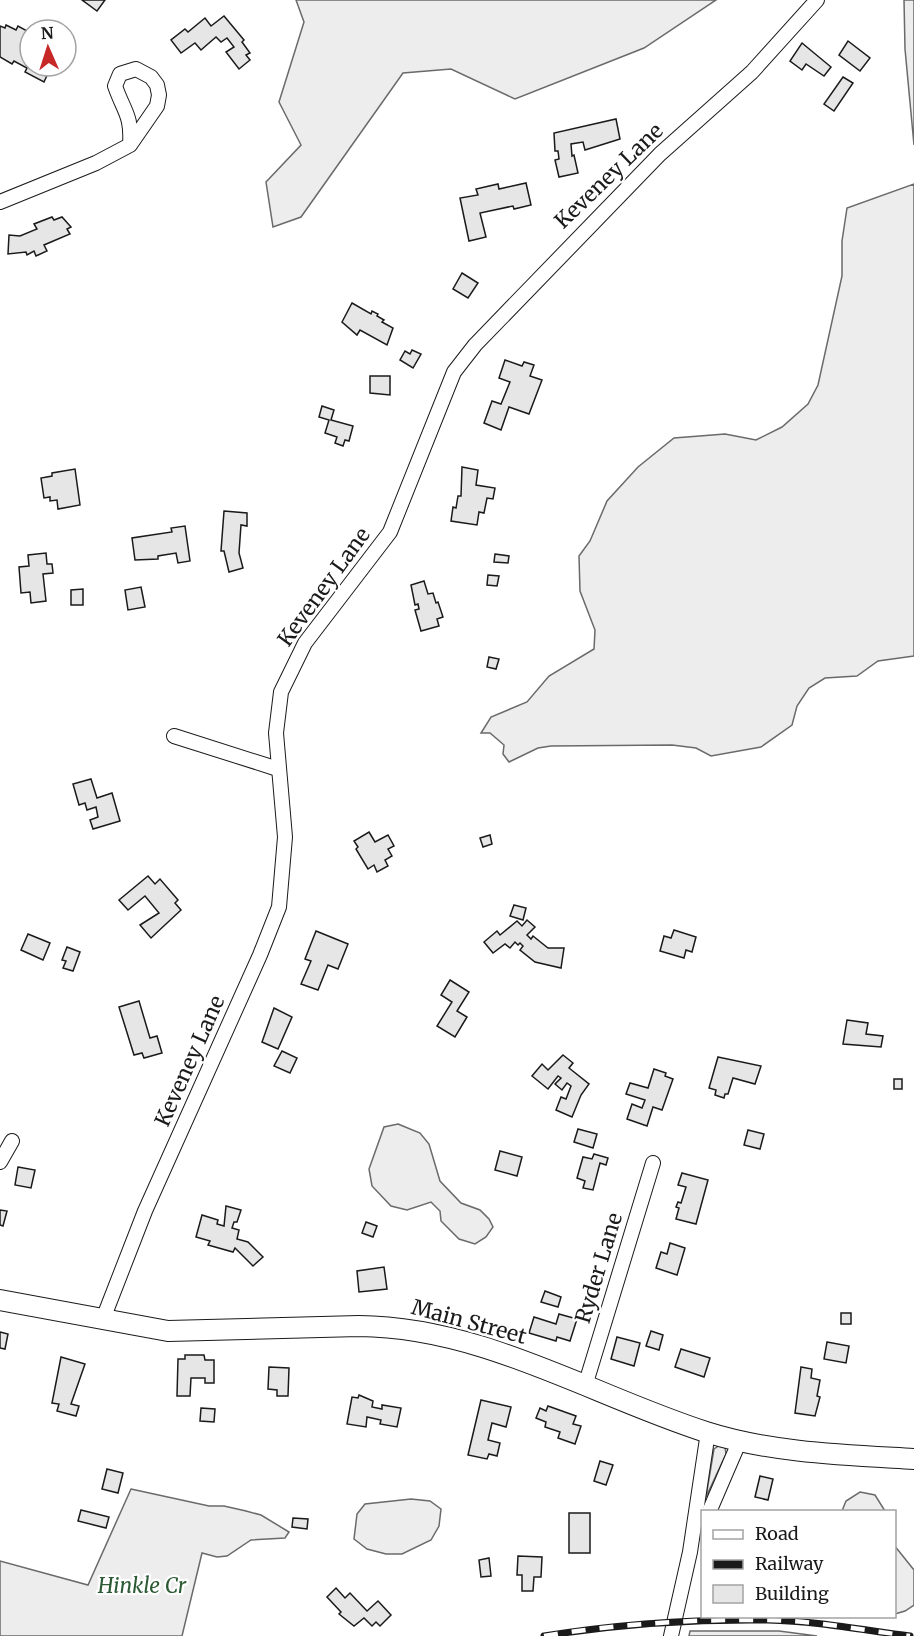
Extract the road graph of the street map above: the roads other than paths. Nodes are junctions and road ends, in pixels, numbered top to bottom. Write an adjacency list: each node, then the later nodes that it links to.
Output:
1 (816, 0): 5 (street, Keveney Lane)
2 (130, 145): 2 (street); 3 (street)
3 (0, 202)
4 (174, 735): 5 (street)
5 (278, 769): 10 (street, Keveney Lane)
6 (12, 1141): 7 (street)
7 (0, 1162)
8 (653, 1163): 11 (street, Ryder Lane)
9 (0, 1300): 10 (main road, Main Street)
10 (103, 1319): 11 (main road, Main Street)
11 (585, 1386): 12 (main road, Main Street)
12 (708, 1432): 13 (main road, Main Street); 17 (street)
13 (740, 1440): 14 (main road, Main Street); 15 (street)
14 (914, 1459)
15 (710, 1510)
16 (701, 1527): 17 (street)
17 (690, 1552): 18 (street)
18 (671, 1636)

